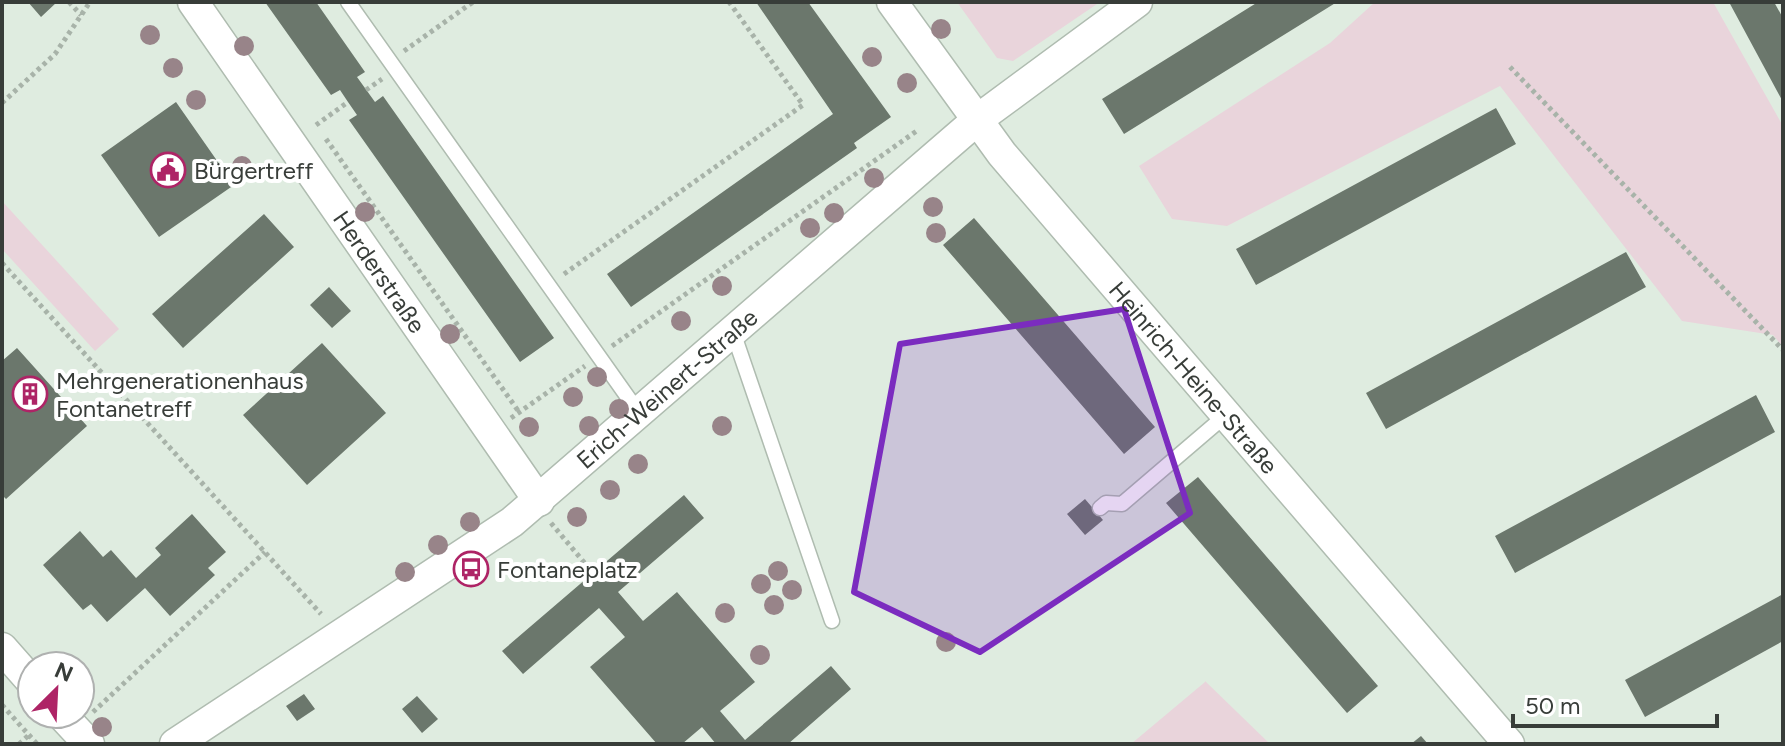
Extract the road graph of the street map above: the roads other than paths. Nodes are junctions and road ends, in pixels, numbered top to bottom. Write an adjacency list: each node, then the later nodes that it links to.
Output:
1 (193, 2): 9 (street, Herderstraße)
2 (348, 2): 7 (lane)
3 (892, 2): 5 (street, Heinrich-Heine-Straße)
4 (1137, 2): 5 (street, Erich-Weinert-Straße)
5 (977, 120): 6 (street, Erich-Weinert-Straße); 8 (street, Heinrich-Heine-Straße)
6 (733, 332): 7 (street, Erich-Weinert-Straße); 11 (lane)
7 (640, 413): 9 (street, Erich-Weinert-Straße)
8 (1226, 415): 10 (lane); 15 (street, Heinrich-Heine-Straße)
9 (539, 501): 14 (street, Erich-Weinert-Straße)
10 (1100, 508)
11 (832, 621)
12 (2, 648): 13 (street)
13 (16, 664)
14 (175, 744)
15 (1509, 744)

